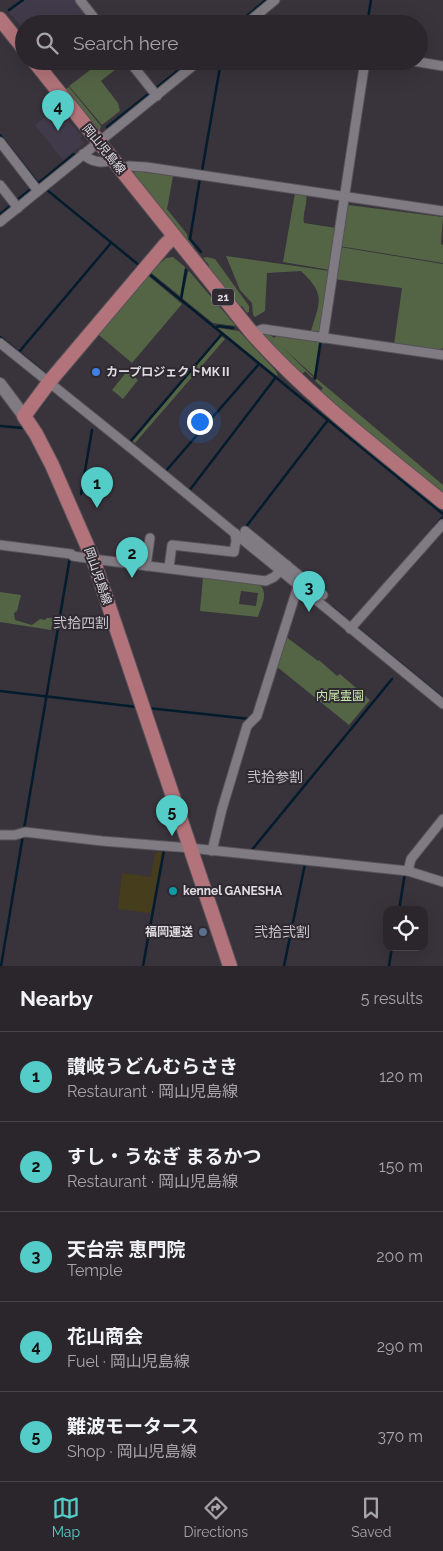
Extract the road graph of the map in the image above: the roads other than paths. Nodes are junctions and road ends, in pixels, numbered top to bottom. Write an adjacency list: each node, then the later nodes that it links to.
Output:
1 (80, 0): 3 (street)
2 (275, 0): 4 (street)
3 (92, 15)
4 (257, 15)
5 (0, 19): 6 (main road)
6 (15, 38)
7 (428, 64): 8 (street)
8 (443, 66)
9 (41, 70): 15 (main road, 岡山児島線 / 21)
10 (136, 70): 13 (street)
11 (186, 70): 13 (street)
12 (364, 70): 21 (street)
13 (154, 93): 15 (street)
14 (0, 142): 20 (street)
15 (98, 142): 16 (street); 17 (main road, 岡山児島線 / 21)
16 (83, 154): 17 (street); 20 (street)
17 (113, 160): 18 (main road, 岡山児島線 / 21)
18 (122, 171): 21 (street); 25 (main road, 岡山児島線 / 21)
19 (0, 185): 22 (street)
20 (36, 188): 22 (street)
21 (345, 196): 23 (street); 27 (street)
22 (16, 204): 24 (street)
23 (443, 211)
24 (0, 222)
25 (174, 236): 26 (main road, 岡山児島線 / 21); 30 (main road)
26 (252, 334): 27 (street); 33 (main road, 岡山児島線 / 21)
27 (323, 338): 29 (street)
28 (0, 343): 30 (street)
29 (443, 355)
30 (50, 380): 32 (main road); 36 (street)
31 (0, 384): 32 (street)
32 (24, 416): 39 (main road, 岡山児島線)
33 (443, 502)
34 (443, 524): 45 (street)
35 (245, 532): 42 (street)
36 (235, 533): 41 (street); 42 (street)
37 (150, 538): 40 (street)
38 (0, 545): 39 (street)
39 (93, 559): 40 (street); 49 (main road, 岡山児島線)
40 (147, 563): 42 (street)
41 (169, 566)
42 (284, 568): 43 (street); 44 (street)
43 (298, 586): 45 (street); 50 (street)
44 (323, 595)
45 (352, 626): 46 (street)
46 (443, 704)
47 (443, 819): 51 (street)
48 (0, 835): 49 (street)
49 (190, 848): 50 (street); 53 (main road, 岡山児島線)
50 (212, 851): 51 (street)
51 (408, 871): 52 (street)
52 (443, 882)
53 (230, 966)

